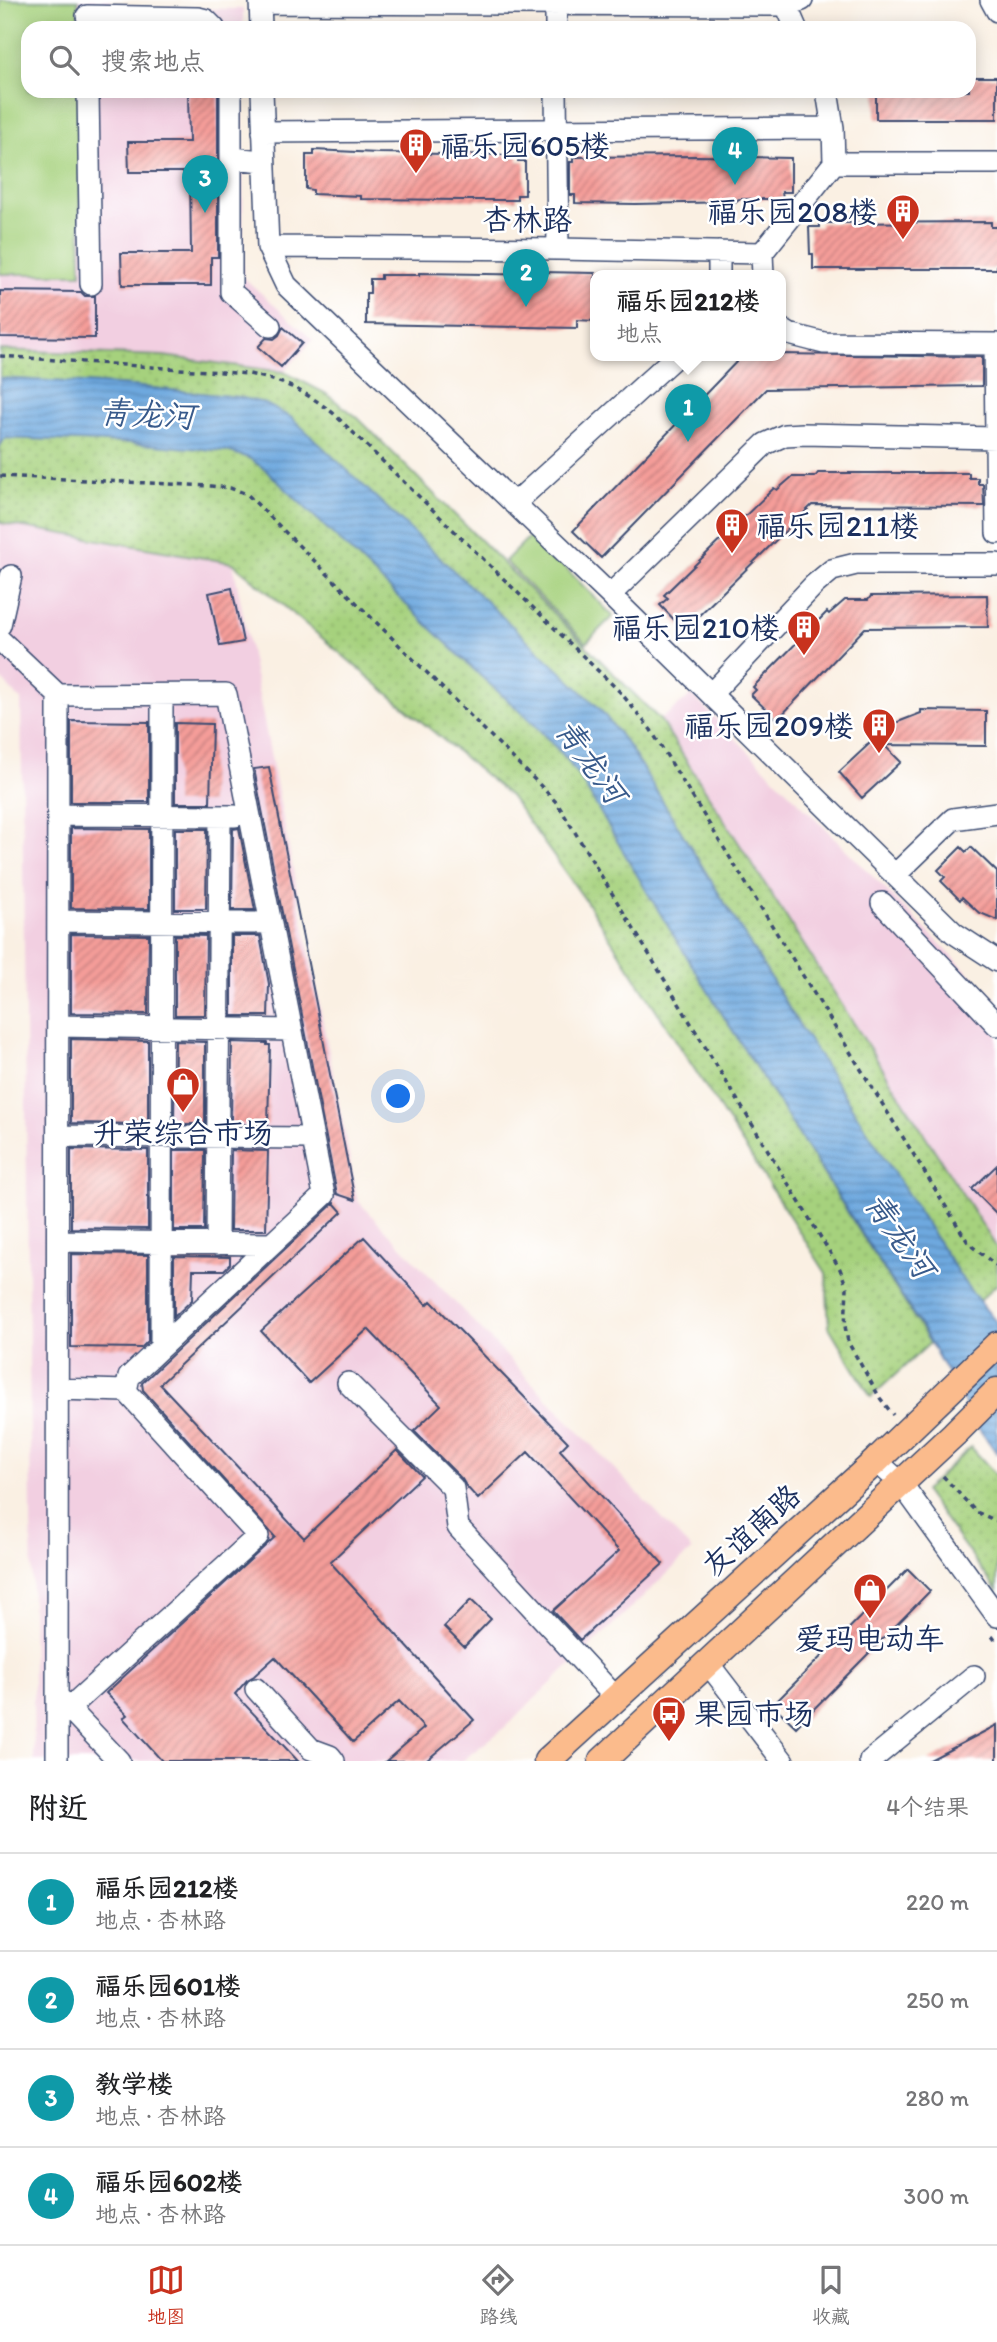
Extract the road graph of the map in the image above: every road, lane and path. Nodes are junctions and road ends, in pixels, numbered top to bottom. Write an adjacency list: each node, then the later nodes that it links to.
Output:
1 (991, 0): 5 (street)
2 (260, 2): 3 (street); 8 (street)
3 (556, 2): 4 (street); 9 (street)
4 (791, 2): 10 (street)
5 (997, 11)
6 (87, 15): 7 (street)
7 (207, 21)
8 (261, 21)
9 (556, 21)
10 (795, 21)
11 (88, 98): 29 (street)
12 (231, 98): 19 (street)
13 (262, 98): 18 (street)
14 (556, 98): 16 (street)
15 (828, 98): 17 (street)
16 (556, 128): 17 (street); 18 (street); 24 (street)
17 (833, 128): 21 (street)
18 (263, 132): 20 (street)
19 (231, 158): 20 (street); 30 (street)
20 (264, 161): 23 (street)
21 (834, 163): 22 (street); 26 (street)
22 (997, 163)
23 (268, 247): 24 (street, 杏林路); 38 (street)
24 (558, 249): 25 (street, 杏林路)
25 (719, 252): 26 (street, 杏林路); 27 (street)
26 (762, 253): 28 (street)
27 (719, 270)
28 (763, 270)
29 (91, 284)
30 (270, 326)
31 (786, 332): 32 (street)
32 (996, 344): 35 (street)
33 (0, 356): 73 (path)
34 (670, 361): 38 (street)
35 (996, 438): 37 (street); 42 (street)
36 (0, 476): 80 (path)
37 (997, 477): 39 (street)
38 (514, 503): 42 (street)
39 (997, 533)
40 (997, 564): 45 (street)
41 (11, 576): 43 (street)
42 (610, 595): 45 (street)
43 (0, 625)
44 (0, 640): 46 (street)
45 (711, 694): 53 (street)
46 (58, 695): 47 (street); 49 (street)
47 (162, 696): 50 (street); 52 (street)
48 (997, 813): 53 (street)
49 (58, 815): 50 (street); 55 (street)
50 (162, 816): 51 (street); 56 (street)
51 (220, 816): 52 (street); 57 (street)
52 (250, 816): 58 (street)
53 (896, 874): 59 (street)
54 (882, 903): 60 (street)
55 (58, 921): 56 (street); 61 (street)
56 (162, 922): 57 (street); 62 (street)
57 (219, 922): 58 (street); 63 (street)
58 (270, 923): 64 (street)
59 (997, 961)
60 (997, 1025)
61 (58, 1026): 62 (street); 65 (street)
62 (161, 1027): 63 (street); 66 (street)
63 (219, 1028): 64 (street); 67 (street)
64 (291, 1030): 68 (street)
65 (58, 1136): 66 (street); 69 (street)
66 (161, 1137): 67 (street); 70 (street)
67 (218, 1137): 68 (street); 71 (street)
68 (312, 1138): 72 (street)
69 (58, 1241): 70 (street); 77 (street)
70 (161, 1243): 71 (street); 75 (street)
71 (217, 1244): 72 (street)
72 (271, 1244): 75 (street)
73 (997, 1266)
74 (997, 1345): 82 (main road, 友谊南路)
75 (161, 1346): 78 (street)
76 (348, 1383): 89 (street)
77 (58, 1389): 78 (street); 90 (street)
78 (126, 1391): 90 (street)
79 (997, 1391): 81 (main road)
80 (895, 1419)
81 (928, 1458): 83 (main road); 84 (path)
82 (876, 1461): 83 (street); 89 (main road, 友谊南路)
83 (901, 1483): 85 (street); 86 (main road)
84 (997, 1521)
85 (997, 1616)
86 (707, 1662): 95 (main road); 96 (street)
87 (974, 1676): 97 (street)
88 (256, 1689): 93 (street)
89 (616, 1698): 94 (main road, 友谊南路)
90 (63, 1702): 91 (street); 92 (street)
91 (57, 1761)
92 (119, 1761)
93 (334, 1761)
94 (547, 1761)
95 (601, 1761)
96 (783, 1761)
97 (870, 1761)

